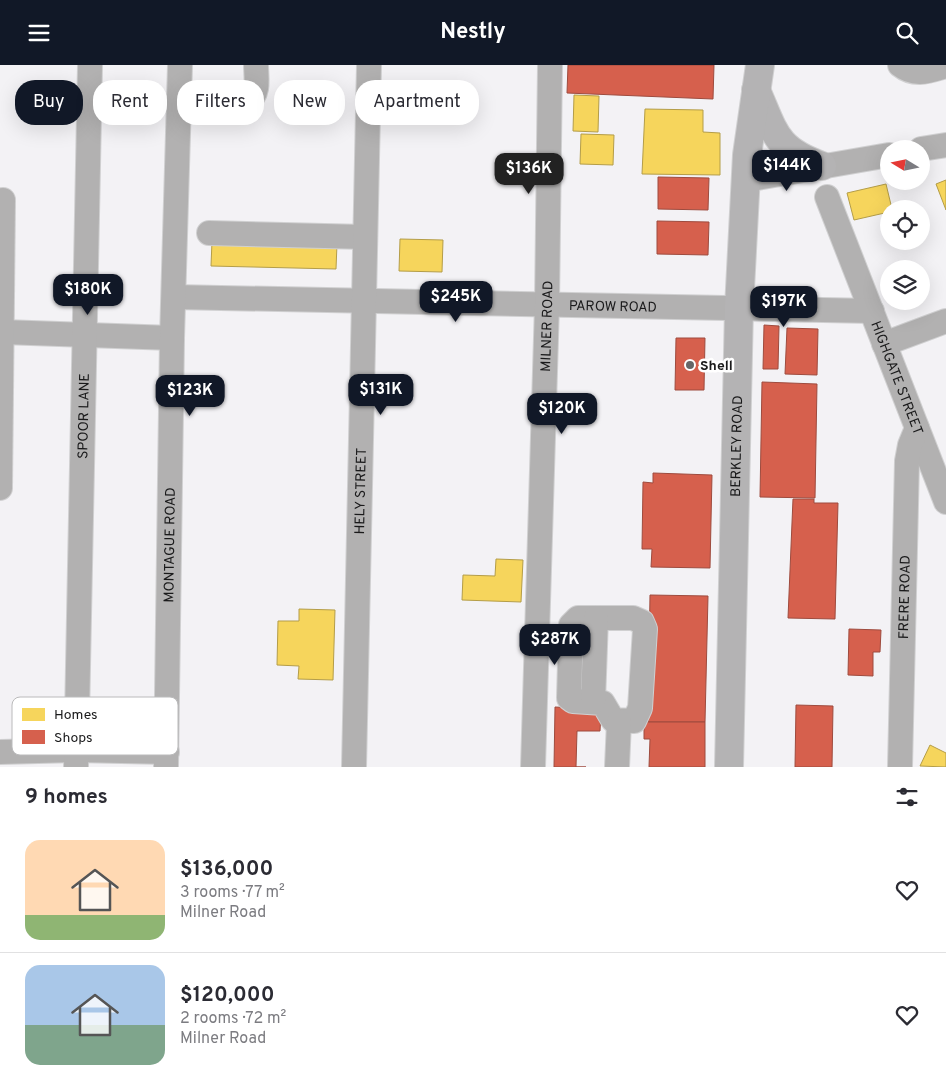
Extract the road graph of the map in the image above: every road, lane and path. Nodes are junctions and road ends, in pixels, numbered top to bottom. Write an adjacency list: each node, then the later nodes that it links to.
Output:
1 (90, 65): 28 (street, SPOOR LANE)
2 (180, 65): 9 (street, MONTAGUE ROAD)
3 (256, 65): 10 (street)
4 (369, 65): 20 (street, HELY STREET)
5 (550, 65): 23 (street, MILNER ROAD)
6 (900, 65): 7 (street)
7 (946, 66)
8 (758, 78): 15 (main road); 16 (main road, BERKLEY ROAD)
9 (180, 80)
10 (256, 80)
11 (178, 125): 21 (street, MONTAGUE ROAD)
12 (946, 145): 13 (street)
13 (930, 148)
14 (880, 156): 15 (street)
15 (822, 166): 16 (street)
16 (745, 180): 24 (main road, BERKLEY ROAD)
17 (828, 197): 25 (street, HIGHGATE STREET)
18 (3, 200): 27 (street)
19 (209, 233): 20 (street)
20 (365, 237): 22 (street, HELY STREET)
21 (174, 297): 22 (street, PAROW ROAD); 29 (street, MONTAGUE ROAD)
22 (364, 302): 23 (street, PAROW ROAD); 40 (street, HELY STREET)
23 (547, 305): 24 (street, PAROW ROAD); 41 (street, MILNER ROAD)
24 (739, 308): 25 (street, PAROW ROAD); 43 (main road, BERKLEY ROAD)
25 (872, 311): 30 (street, HIGHGATE STREET)
26 (946, 321): 30 (street)
27 (3, 332): 28 (street); 32 (street)
28 (84, 335): 29 (street); 34 (street, SPOOR LANE)
29 (172, 338): 35 (street, MONTAGUE ROAD)
30 (884, 345): 31 (street, HIGHGATE STREET)
31 (917, 429): 33 (street, HIGHGATE STREET); 44 (street, FRERE ROAD)
32 (0, 488)
33 (946, 503)
34 (77, 697)
35 (167, 697)
36 (619, 722): 36 (street); 42 (street)
37 (33, 755): 38 (street, MONTAGUE ROAD)
38 (76, 759): 39 (street, MONTAGUE ROAD)
39 (166, 759)
40 (354, 767)
41 (534, 767)
42 (617, 767)
43 (729, 767)
44 (900, 767)

